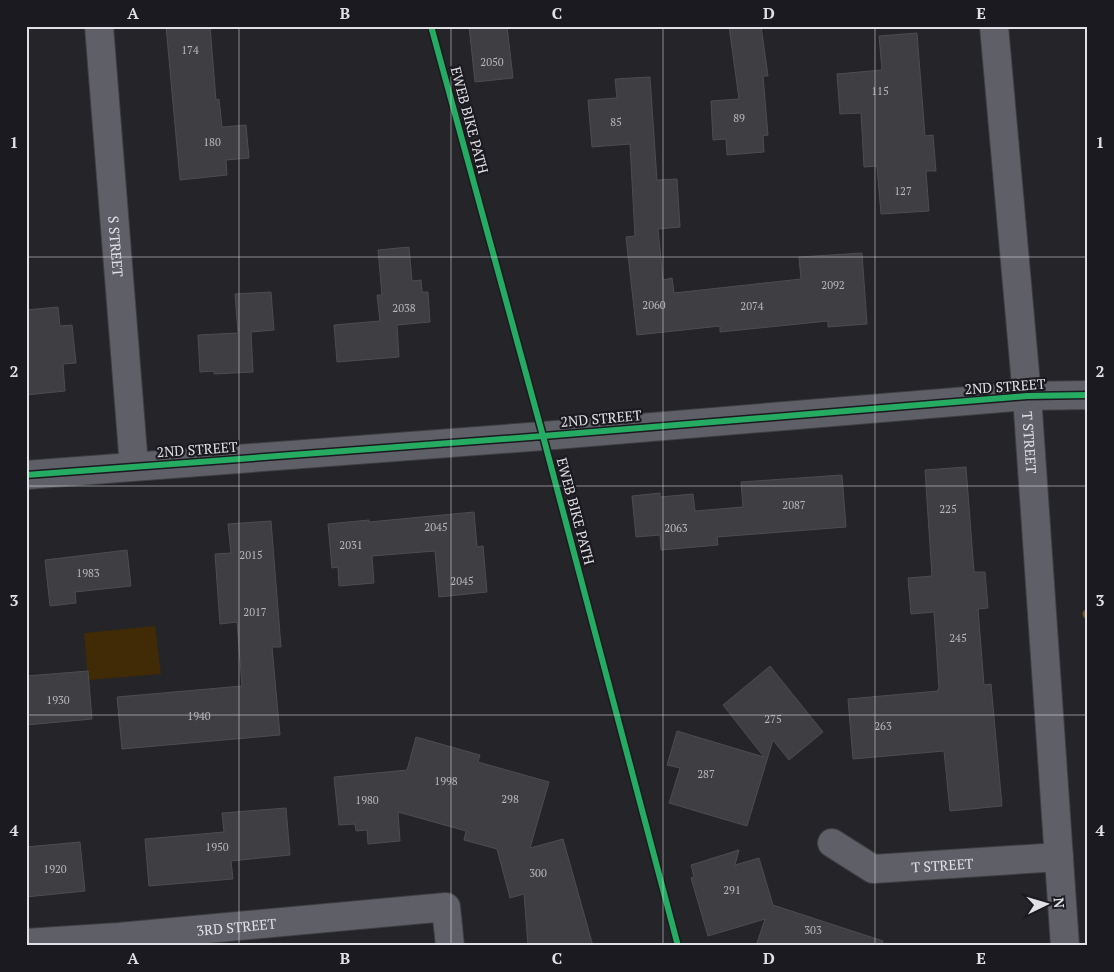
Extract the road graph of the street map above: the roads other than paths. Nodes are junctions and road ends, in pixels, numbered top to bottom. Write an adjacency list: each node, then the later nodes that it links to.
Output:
1 (99, 26): 5 (street, S STREET)
2 (994, 26): 4 (street, T STREET)
3 (1088, 395): 4 (street, 2ND STREET)
4 (1026, 396): 5 (street, 2ND STREET); 8 (street, T STREET)
5 (134, 466): 6 (street, 2ND STREET)
6 (26, 475)
7 (832, 843): 8 (street, T STREET)
8 (1059, 857): 11 (street, T STREET)
9 (26, 943): 10 (street, 3RD STREET)
10 (450, 946)
11 (1065, 946)

